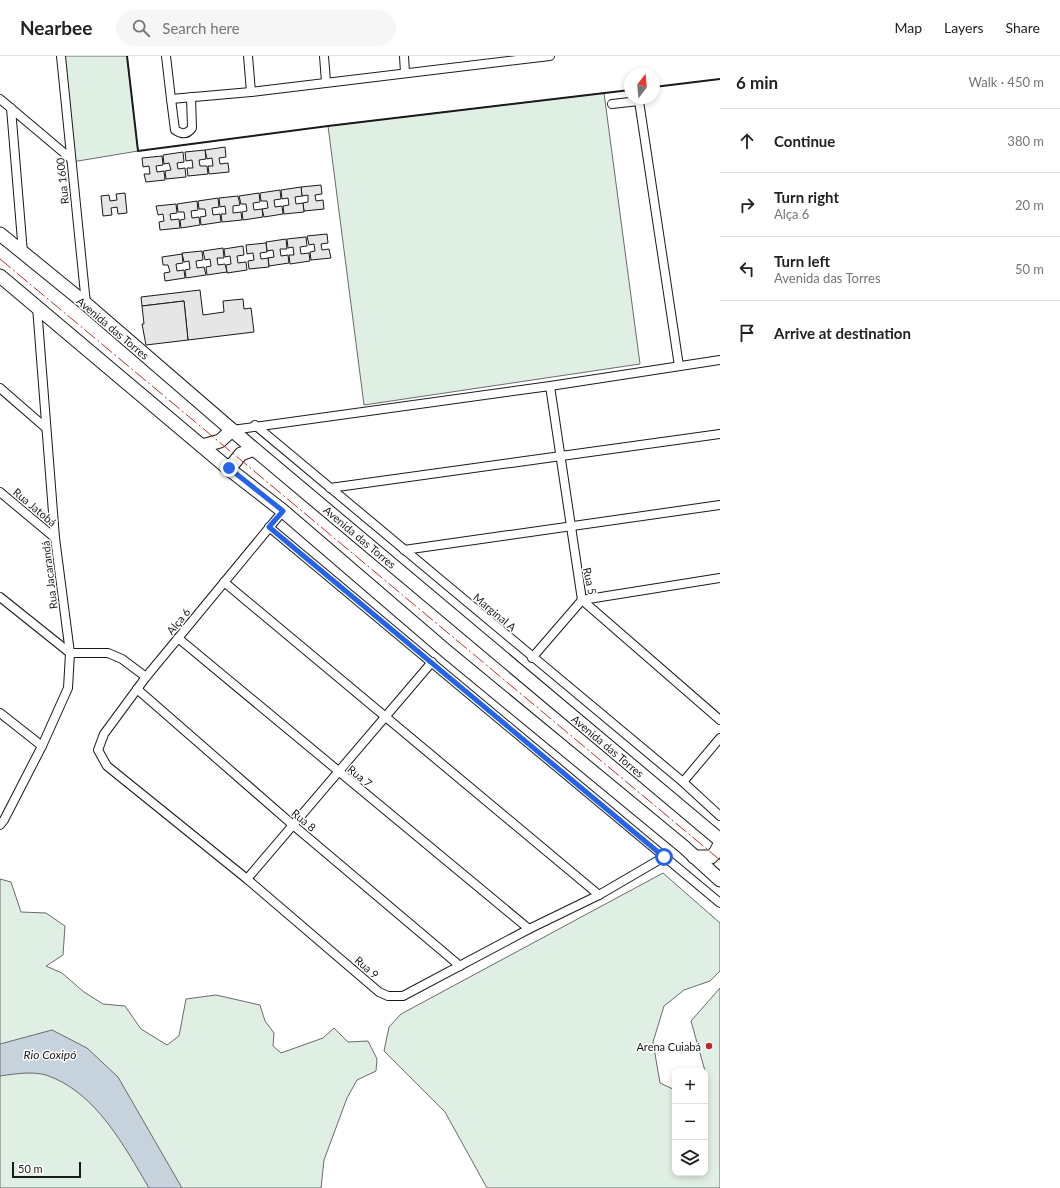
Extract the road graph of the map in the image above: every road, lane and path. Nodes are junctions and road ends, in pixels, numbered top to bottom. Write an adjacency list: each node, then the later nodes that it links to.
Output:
1 (61, 56): 16 (street, Rua 1600)
2 (166, 56): 13 (street)
3 (248, 56): 10 (street)
4 (324, 56): 9 (street)
5 (404, 56): 8 (street)
6 (550, 56): 7 (street)
7 (481, 60): 8 (street)
8 (405, 73): 9 (street)
9 (326, 82): 10 (street)
10 (251, 92): 11 (street)
11 (191, 97): 13 (street); 13 (street)
12 (0, 99): 15 (street)
13 (171, 99)
14 (612, 104): 23 (street)
15 (10, 108): 16 (street); 18 (street)
16 (70, 158): 20 (street, Rua 1600)
17 (0, 234): 18 (main road, Avenida das Torres)
18 (23, 253): 20 (main road, Avenida das Torres)
19 (0, 276): 21 (main road)
20 (86, 304): 28 (main road, Avenida das Torres)
21 (37, 306): 27 (street, Rua Jacarandá); 30 (main road)
22 (720, 360): 23 (street)
23 (679, 366): 24 (street)
24 (550, 386): 26 (street); 32 (street, Rua 5)
25 (0, 388): 27 (street)
26 (255, 425): 28 (street); 34 (street, Marginal A)
27 (46, 428): 40 (street, Rua Jacarandá)
28 (232, 430): 30 (main road); 31 (main road, Avenida das Torres)
29 (720, 434): 32 (street)
30 (202, 446): 33 (main road)
31 (254, 449): 33 (main road); 63 (main road, Avenida das Torres)
32 (561, 454): 34 (street); 38 (street, Rua 5)
33 (229, 468): 37 (main road)
34 (330, 488): 41 (street, Marginal A)
35 (0, 492): 40 (street, Rua Jatobá)
36 (720, 505): 38 (street)
37 (283, 511): 39 (street, Alça 6); 66 (main road)
38 (569, 526): 41 (street); 45 (street, Rua 5)
39 (269, 527): 43 (street, Alça 6); 49 (street)
40 (55, 538): 47 (street, Rua Jacarandá)
41 (404, 550): 48 (street, Marginal A)
42 (720, 578): 45 (street)
43 (224, 582): 46 (street, Alça 6); 53 (street)
44 (0, 597): 47 (street)
45 (582, 600): 48 (street); 54 (street, Rua 5)
46 (178, 638): 50 (street, Alça 6); 58 (street, Rua 7)
47 (70, 653): 50 (street); 56 (street, Rua Jacarandá)
48 (532, 658): 59 (street, Marginal A)
49 (432, 662): 53 (street); 65 (street)
50 (146, 677): 51 (street, Alça 6)
51 (137, 689): 57 (street, Alça 6); 62 (street, Rua 8)
52 (0, 714): 56 (street)
53 (386, 716): 58 (street); 69 (street)
54 (720, 720)
55 (720, 738): 59 (street)
56 (42, 746): 61 (street, Rua Jacarandá)
57 (98, 750): 67 (street, Rua 9)
58 (338, 772): 62 (street); 71 (street, Rua 7)
59 (683, 782): 60 (street, Marginal A)
60 (720, 816)
61 (0, 825)
62 (293, 825): 67 (street); 72 (street, Rua 8)
63 (720, 840)
64 (720, 844): 66 (main road)
65 (664, 857): 69 (street, Rua 9); 70 (street)
66 (694, 857): 68 (main road)
67 (247, 879): 72 (street, Rua 9)
68 (720, 880)
69 (599, 895): 71 (street, Rua 9)
70 (720, 903)
71 (529, 929): 72 (street, Rua 9)
72 (460, 966)

